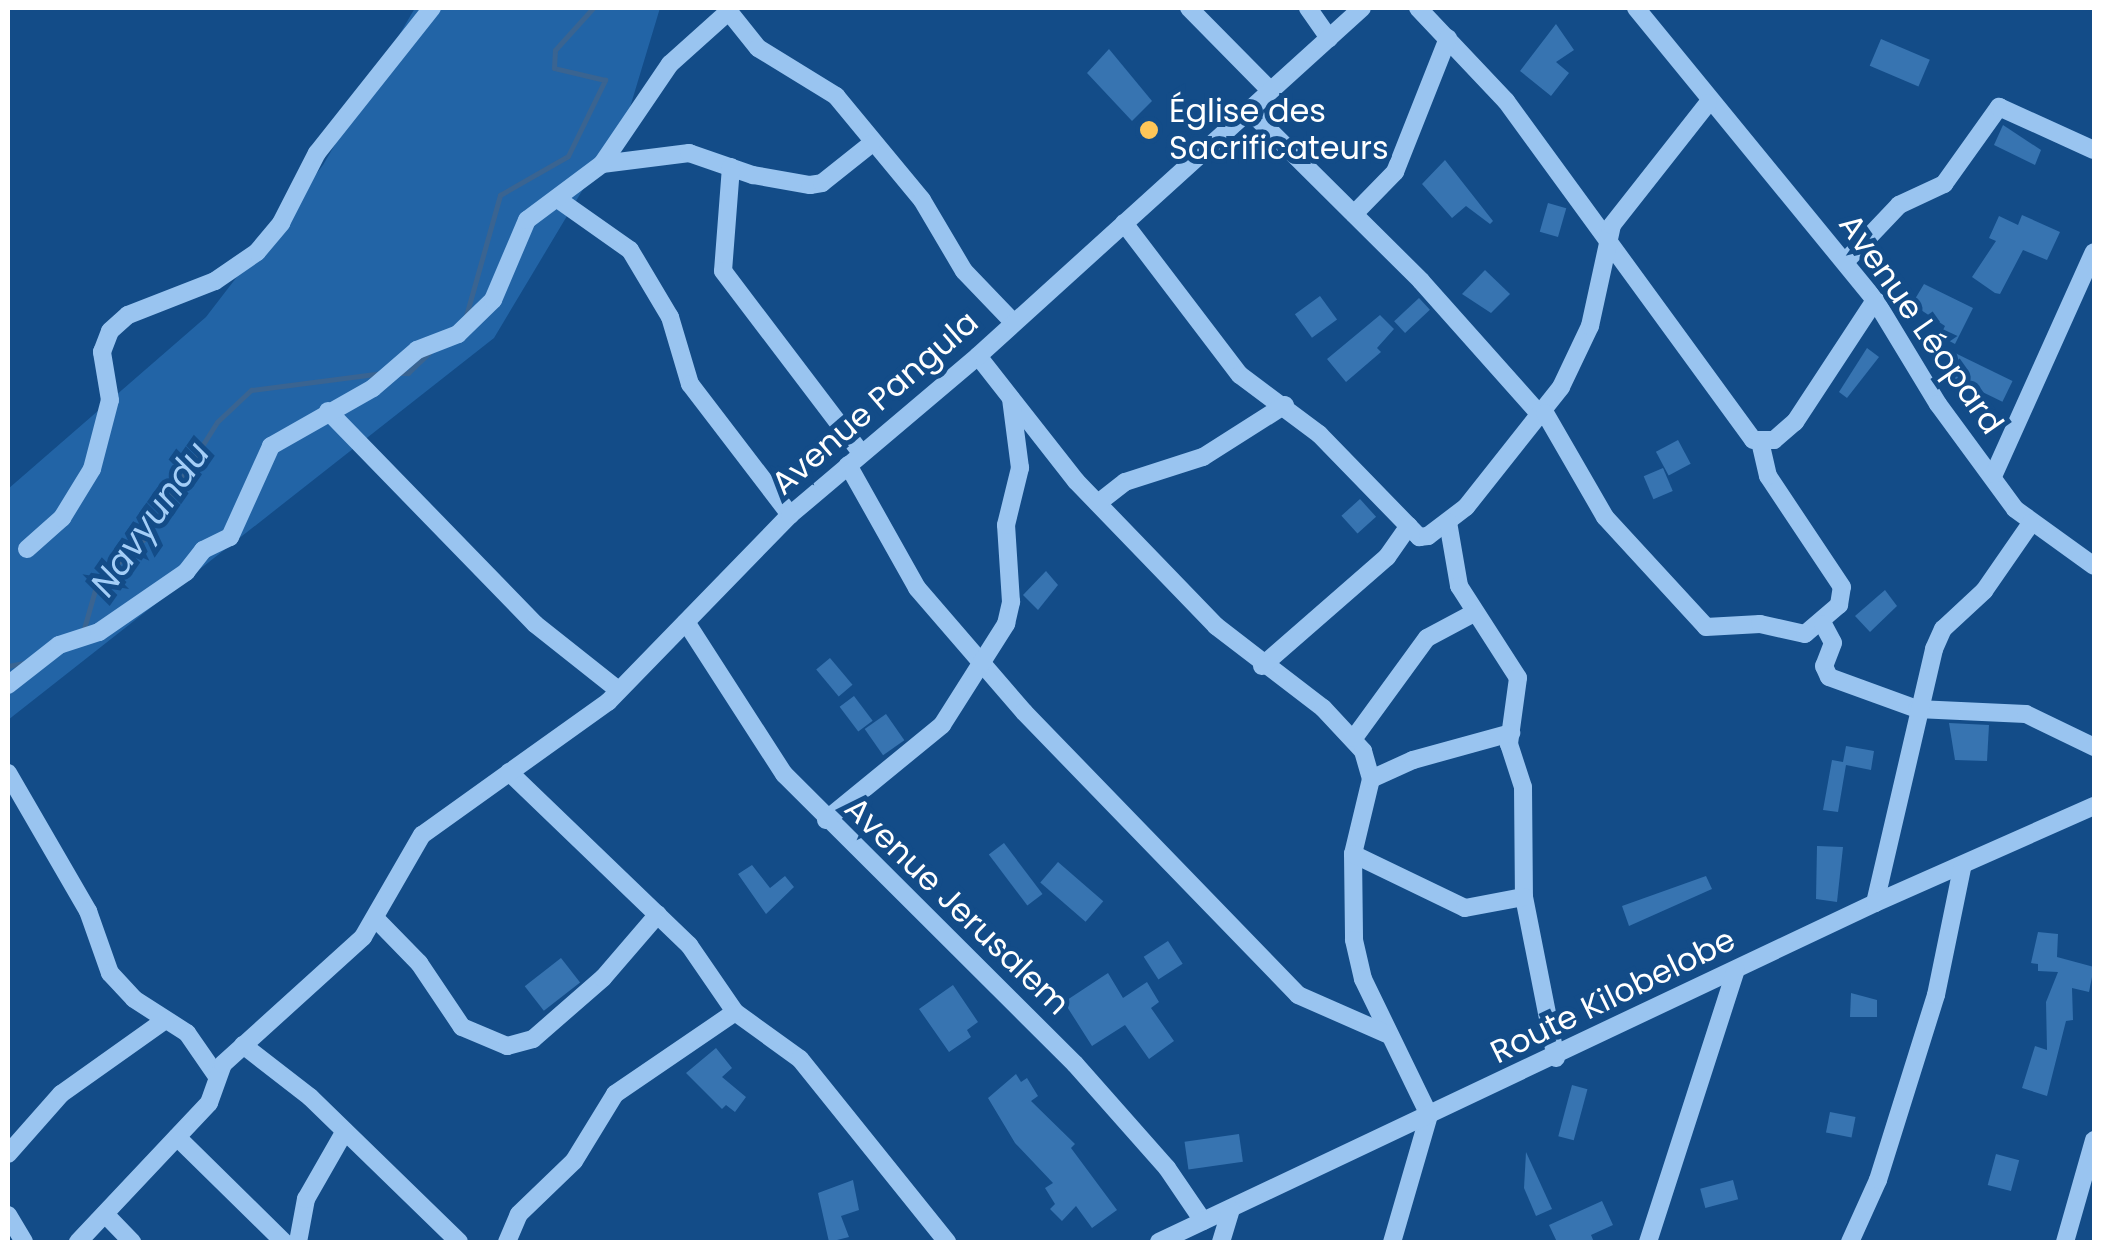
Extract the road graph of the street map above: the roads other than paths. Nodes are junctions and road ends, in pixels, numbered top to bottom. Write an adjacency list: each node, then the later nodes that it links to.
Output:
1 (432, 8): 38 (street)
2 (1189, 8): 10 (street)
3 (1308, 8): 8 (street)
4 (1362, 8): 8 (street, Avenue Pangula)
5 (1418, 8): 9 (street)
6 (1636, 8): 11 (street, Avenue Léopard)
7 (728, 9): 13 (street); 15 (street)
8 (1329, 38): 10 (street, Avenue Pangula)
9 (1448, 38): 18 (street); 20 (street)
10 (1270, 90): 12 (street, Avenue Pangula)
11 (1708, 103): 20 (street); 22 (street, Avenue Léopard)
12 (1248, 110): 18 (street); 19 (street, Avenue Pangula)
13 (871, 144): 16 (street); 24 (street)
14 (2094, 150): 22 (street)
15 (602, 164): 16 (street); 17 (street)
16 (731, 166): 31 (street)
17 (559, 200): 28 (street); 34 (street)
18 (1354, 214): 29 (street)
19 (1124, 223): 24 (street, Avenue Pangula); 27 (street)
20 (1608, 238): 29 (street); 30 (street)
21 (2094, 252): 32 (street)
22 (1846, 262): 23 (street, Avenue Léopard)
23 (1875, 300): 30 (street); 32 (street, Avenue Léopard)
24 (1013, 322): 25 (street, Avenue Pangula)
25 (978, 356): 26 (street); 31 (street, Avenue Pangula)
26 (1011, 398): 33 (street); 43 (street)
27 (1285, 405): 33 (street); 37 (street)
28 (328, 411): 45 (street); 46 (street)
29 (1543, 415): 35 (street); 42 (street)
30 (1760, 442): 42 (street)
31 (855, 459): 34 (street, Avenue Pangula); 43 (street)
32 (1994, 474): 36 (street, Avenue Léopard)
33 (1098, 502): 44 (street)
34 (790, 516): 41 (street, Avenue Pangula)
35 (1448, 522): 37 (street); 40 (street)
36 (2031, 523): 39 (street, Avenue Léopard); 47 (street)
37 (1410, 526): 44 (street)
38 (27, 549)
39 (2094, 566)
40 (1472, 614): 48 (street); 49 (street)
41 (686, 622): 46 (street, Avenue Pangula); 55 (street, Avenue Jerusalem)
42 (1822, 624): 47 (street)
43 (981, 661): 55 (street); 65 (street)
44 (1262, 666): 49 (street)
45 (8, 685)
46 (617, 690): 52 (street, Avenue Pangula)
47 (1917, 708): 50 (street); 59 (street)
48 (1511, 733): 53 (street); 58 (street)
49 (1354, 738): 53 (street)
50 (2094, 747)
51 (8, 772): 64 (street)
52 (509, 772): 60 (street); 61 (street, Avenue Pangula)
53 (1371, 779): 56 (street)
54 (2094, 806): 57 (street, Route Kilobelobe)
55 (826, 820): 79 (street, Avenue Jerusalem)
56 (1353, 854): 58 (street); 65 (street)
57 (1962, 868): 59 (street, Route Kilobelobe); 92 (street)
58 (1524, 897): 67 (street)
59 (1876, 902): 62 (street, Route Kilobelobe)
60 (658, 914): 61 (street); 63 (street)
61 (376, 919): 66 (street)
62 (1736, 970): 67 (street, Route Kilobelobe); 91 (street)
63 (735, 1012): 86 (street); 87 (street)
64 (165, 1020): 68 (street); 73 (street)
65 (1387, 1034): 69 (street)
66 (243, 1045): 68 (street); 70 (street)
67 (1556, 1058): 69 (street, Route Kilobelobe)
68 (216, 1075): 71 (street)
69 (1429, 1115): 76 (street, Route Kilobelobe); 90 (street)
70 (346, 1131): 80 (street); 85 (street)
71 (177, 1137): 77 (street); 84 (street)
72 (2094, 1140): 74 (street)
73 (8, 1154)
74 (2075, 1205): 75 (street); 93 (street)
75 (2094, 1205)
76 (1231, 1208): 79 (street, Route Kilobelobe); 89 (street)
77 (106, 1214): 82 (street); 83 (street)
78 (8, 1215): 81 (street)
79 (1203, 1221): 88 (street, Route Kilobelobe)
80 (454, 1241)
81 (24, 1242)
82 (78, 1242)
83 (132, 1242)
84 (284, 1242)
85 (298, 1242)
86 (507, 1242)
87 (947, 1242)
88 (1159, 1242)
89 (1221, 1242)
90 (1392, 1242)
91 (1648, 1242)
92 (1850, 1242)
93 (2065, 1242)

